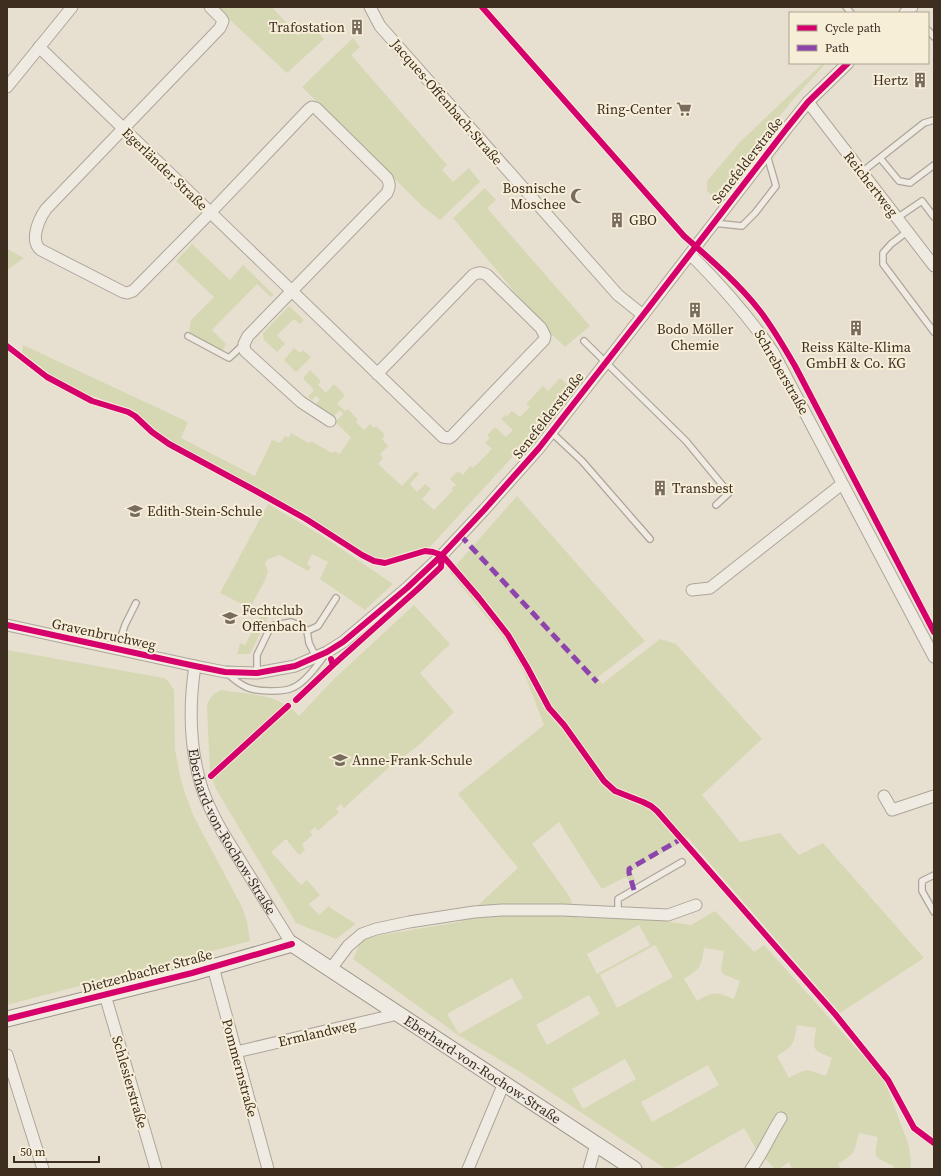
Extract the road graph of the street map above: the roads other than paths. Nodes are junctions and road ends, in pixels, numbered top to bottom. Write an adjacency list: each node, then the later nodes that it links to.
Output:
1 (72, 7): 4 (street)
2 (210, 7): 9 (street)
3 (370, 7): 22 (street, Jacques-Offenbach-Straße)
4 (39, 47): 6 (street); 9 (street, Egerländer Straße)
5 (847, 64): 7 (street, Senefelderstraße)
6 (7, 88)
7 (808, 102): 10 (street, Senefelderstraße); 13 (street, Reichertweg)
8 (934, 120): 11 (lane)
9 (124, 129): 14 (street, Egerländer Straße); 14 (street)
10 (766, 153): 17 (street, Senefelderstraße); 17 (lane)
11 (880, 158): 12 (lane); 13 (lane)
12 (934, 165)
13 (862, 172): 16 (street, Reichertweg)
14 (210, 213): 21 (street, Egerländer Straße); 21 (street)
15 (934, 217): 16 (lane)
16 (897, 218): 18 (street, Reichertweg)
17 (714, 223): 19 (street, Senefelderstraße)
18 (908, 231): 20 (street, Reichertweg); 23 (lane)
19 (690, 254): 22 (street, Senefelderstraße); 31 (street, Schreberstraße)
20 (934, 266)
21 (291, 291): 26 (street); 28 (street, Egerländer Straße)
22 (643, 315): 27 (street, Senefelderstraße)
23 (934, 332)
24 (188, 336): 26 (lane)
25 (584, 341): 27 (lane)
26 (244, 344): 29 (street)
27 (605, 363): 30 (street, Senefelderstraße); 32 (lane)
28 (377, 374): 28 (street, Egerländer Straße)
29 (330, 421)
30 (551, 432): 33 (lane); 40 (street, Senefelderstraße)
31 (842, 484): 34 (street); 42 (street, Schreberstraße)
32 (716, 505)
33 (650, 539)
34 (692, 590)
35 (336, 598): 38 (lane)
36 (136, 603): 39 (lane)
37 (7, 625): 39 (street, Gravenbruchweg)
38 (307, 631): 41 (lane); 45 (lane)
39 (118, 649): 43 (street, Gravenbruchweg)
40 (327, 652): 41 (street, Senefelderstraße); 44 (lane)
41 (316, 657): 45 (street, Senefelderstraße)
42 (934, 657)
43 (195, 666): 44 (street, Senefelderstraße); 53 (street, Eberhard-von-Rochow-Straße)
44 (225, 672): 45 (street, Senefelderstraße)
45 (257, 673)
46 (884, 796): 47 (street)
47 (934, 796)
48 (682, 862): 51 (lane)
49 (934, 875): 52 (lane)
50 (696, 905): 51 (street)
51 (618, 912): 55 (street)
52 (934, 912)
53 (292, 944): 54 (main road, Dietzenbacher Straße); 55 (main road, Eberhard-von-Rochow-Straße)
54 (214, 966): 56 (main road, Dietzenbacher Straße); 59 (street, Pommernstraße)
55 (330, 970): 57 (main road, Eberhard-von-Rochow-Straße)
56 (104, 995): 58 (main road, Dietzenbacher Straße); 65 (street, Schlesierstraße)
57 (398, 1014): 59 (street, Ermlandweg); 61 (main road, Eberhard-von-Rochow-Straße)
58 (7, 1019)
59 (236, 1052): 66 (street, Pommernstraße)
60 (7, 1055): 64 (street)
61 (504, 1083): 63 (main road, Eberhard-von-Rochow-Straße); 67 (street)
62 (780, 1118): 70 (street)
63 (596, 1144): 68 (street); 69 (main road, Eberhard-von-Rochow-Straße)
64 (43, 1169)
65 (156, 1169)
66 (268, 1169)
67 (468, 1169)
68 (589, 1169)
69 (634, 1169)
70 (751, 1169)

